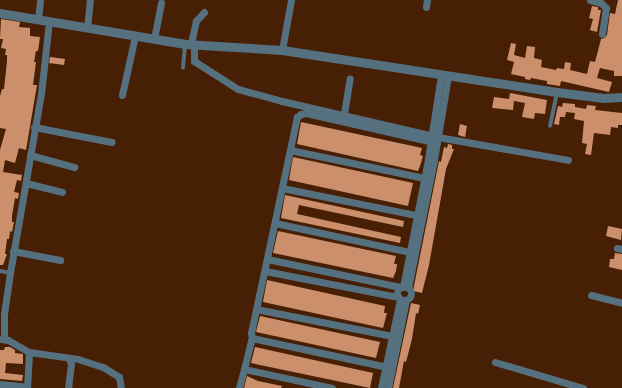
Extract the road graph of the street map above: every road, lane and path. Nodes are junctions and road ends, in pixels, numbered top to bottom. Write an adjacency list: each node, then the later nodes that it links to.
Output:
1 (40, 0): 8 (street)
2 (90, 0): 10 (street)
3 (291, 0): 15 (street)
4 (590, 0): 11 (street)
5 (160, 3): 13 (street)
6 (204, 12): 14 (street)
7 (0, 13): 8 (street)
8 (38, 20): 9 (street)
9 (49, 22): 10 (street); 24 (street)
10 (87, 28): 12 (street)
11 (602, 34)
12 (135, 36): 13 (street); 20 (street)
13 (154, 39): 14 (street)
14 (190, 44): 15 (street); 16 (lane); 22 (street)
15 (282, 50): 17 (street)
16 (183, 68)
17 (444, 76): 19 (street); 25 (street)
18 (350, 78): 22 (street)
19 (557, 92): 21 (street); 23 (lane)
20 (122, 95)
21 (622, 97)
22 (344, 114): 25 (street)
23 (550, 126)
24 (34, 127): 26 (street); 28 (street)
25 (434, 139): 27 (street); 29 (street); 31 (street); 35 (street)
26 (112, 142)
27 (290, 150): 31 (street); 33 (street)
28 (30, 154): 30 (street); 32 (street)
29 (568, 160)
30 (74, 167)
31 (424, 178): 35 (street)
32 (26, 182): 34 (street); 37 (street)
33 (282, 188): 35 (street); 36 (street)
34 (62, 192)
35 (420, 216): 38 (street); 46 (street)
36 (275, 223): 38 (street); 39 (street)
37 (13, 251): 40 (street); 43 (street)
38 (410, 252): 46 (street)
39 (268, 259): 42 (street); 44 (street)
40 (60, 260)
41 (0, 271): 43 (lane)
42 (265, 271): 45 (street); 50 (street)
43 (10, 273): 53 (street)
44 (335, 273): 45 (street); 46 (street)
45 (333, 284): 48 (street)
46 (404, 287): 48 (street); 48 (street)
47 (591, 296): 49 (street)
48 (401, 299): 51 (street); 57 (street)
49 (622, 303)
50 (256, 309): 51 (street); 52 (street)
51 (392, 336): 57 (street)
52 (252, 338): 57 (street); 58 (street)
53 (2, 339): 54 (street)
54 (29, 352): 55 (street); 60 (street)
55 (69, 358): 61 (street); 62 (street)
56 (495, 362): 67 (street)
57 (389, 367): 65 (street); 66 (street)
58 (244, 369): 63 (street); 64 (street)
59 (0, 384): 60 (street)
60 (27, 387)
61 (68, 388)
62 (121, 388)
63 (239, 388)
64 (332, 388)
65 (381, 388)
66 (388, 388)
67 (583, 388)

